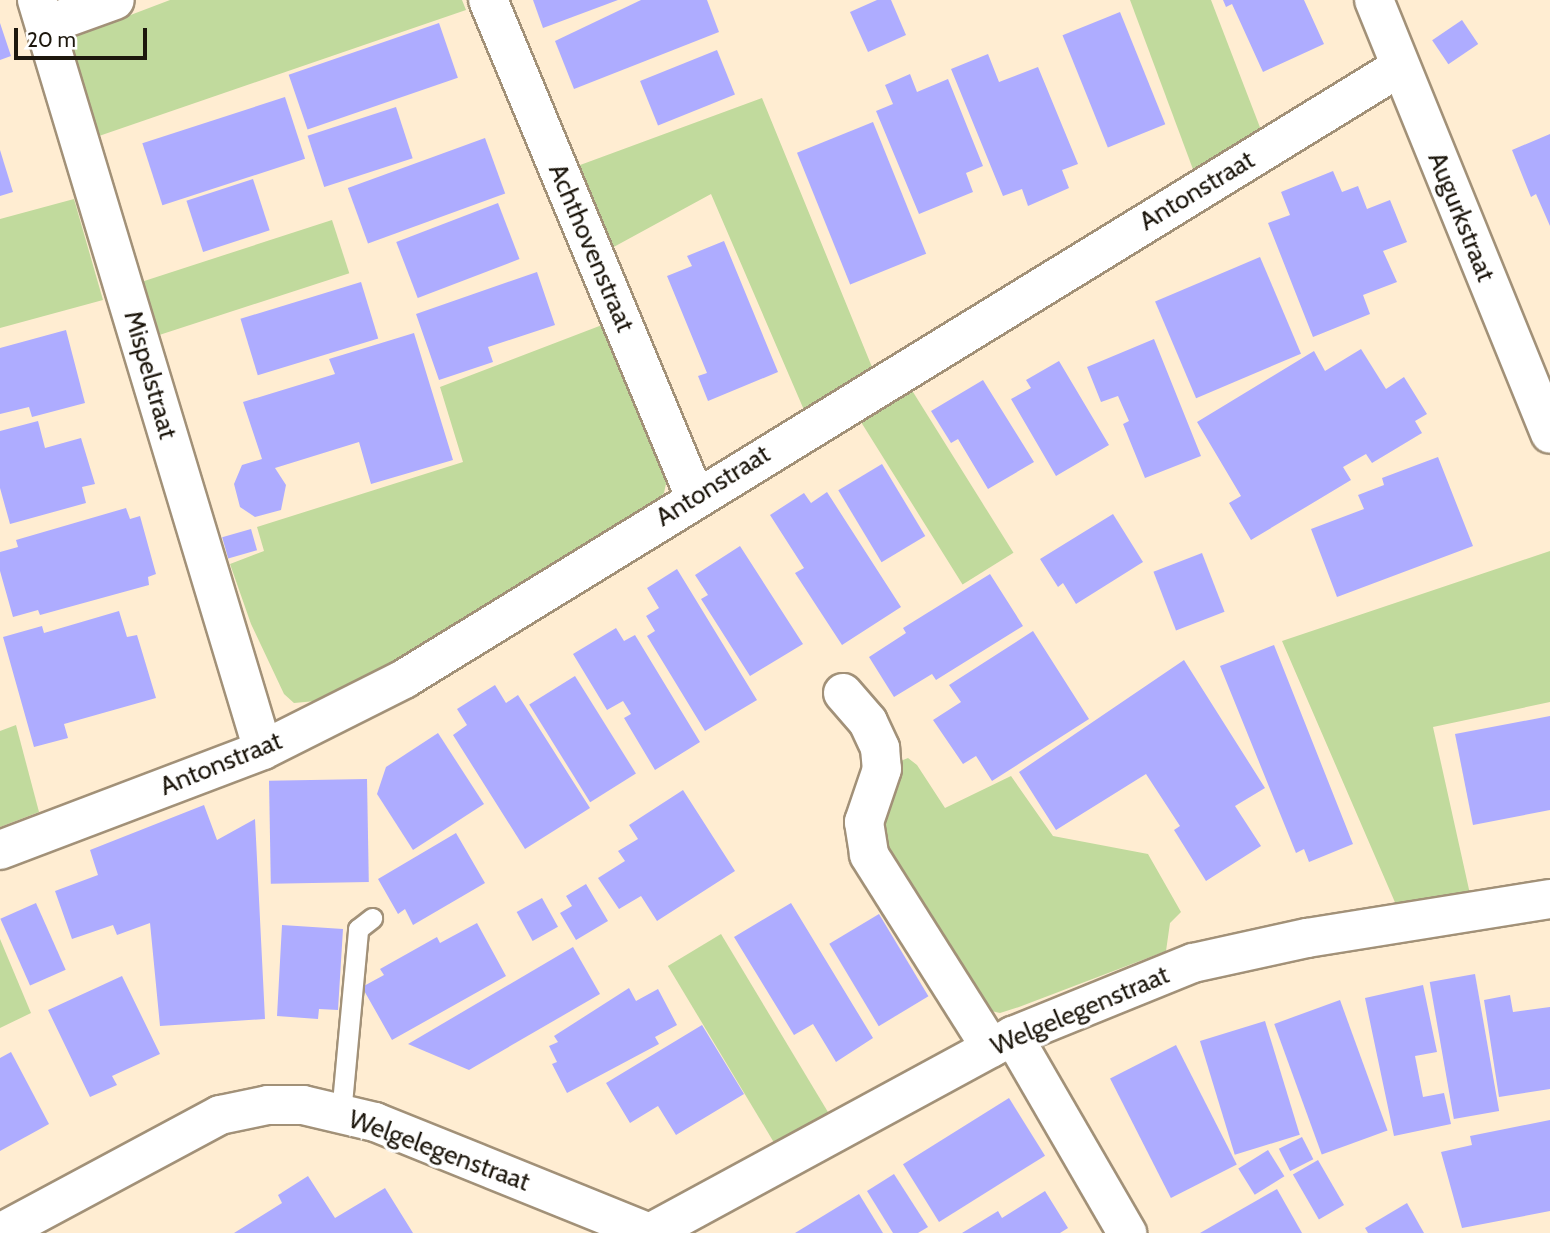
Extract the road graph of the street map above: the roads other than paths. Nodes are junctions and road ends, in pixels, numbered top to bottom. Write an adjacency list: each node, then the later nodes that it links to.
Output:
1 (115, 0): 4 (street)
2 (488, 0): 7 (street, Achthovenstraat)
3 (1374, 0): 5 (street, Augurkstraat)
4 (42, 12): 9 (street, Mispelstraat)
5 (1400, 67): 6 (street, Augurkstraat); 7 (street, Antonstraat)
6 (1550, 434)
7 (695, 497): 9 (street, Antonstraat)
8 (843, 693): 13 (street)
9 (263, 750): 10 (street, Antonstraat)
10 (0, 850)
11 (1550, 899): 13 (street, Welgelegenstraat)
12 (372, 918): 14 (lane)
13 (1002, 1042): 16 (street, Welgelegenstraat); 17 (street)
14 (341, 1114): 15 (street, Welgelegenstraat); 16 (street, Welgelegenstraat)
15 (0, 1233)
16 (650, 1233)
17 (1127, 1233)

